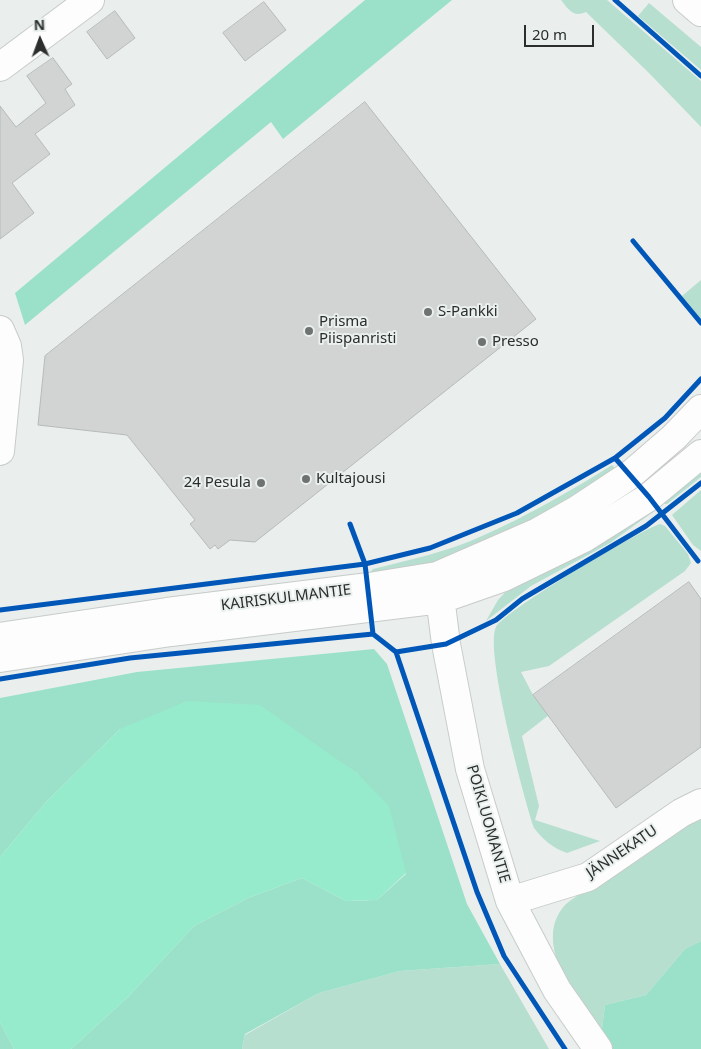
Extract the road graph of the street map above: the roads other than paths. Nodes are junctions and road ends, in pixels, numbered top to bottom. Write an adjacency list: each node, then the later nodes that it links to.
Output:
1 (90, 0): 4 (street)
2 (687, 0): 3 (street)
3 (701, 12)
4 (0, 67)
5 (0, 330): 7 (street)
6 (701, 409): 9 (street, KAIRISKULMANTIE)
7 (0, 451)
8 (701, 454): 9 (street, KAIRISKULMANTIE)
9 (439, 588): 10 (street, KAIRISKULMANTIE); 11 (street, KAIRISKULMANTIE); 13 (street, POIKLUOMANTIE)
10 (0, 637)
11 (0, 658)
12 (701, 804): 13 (street, JÄNNEKATU)
13 (510, 901): 14 (street, POIKLUOMANTIE)
14 (598, 1049)

